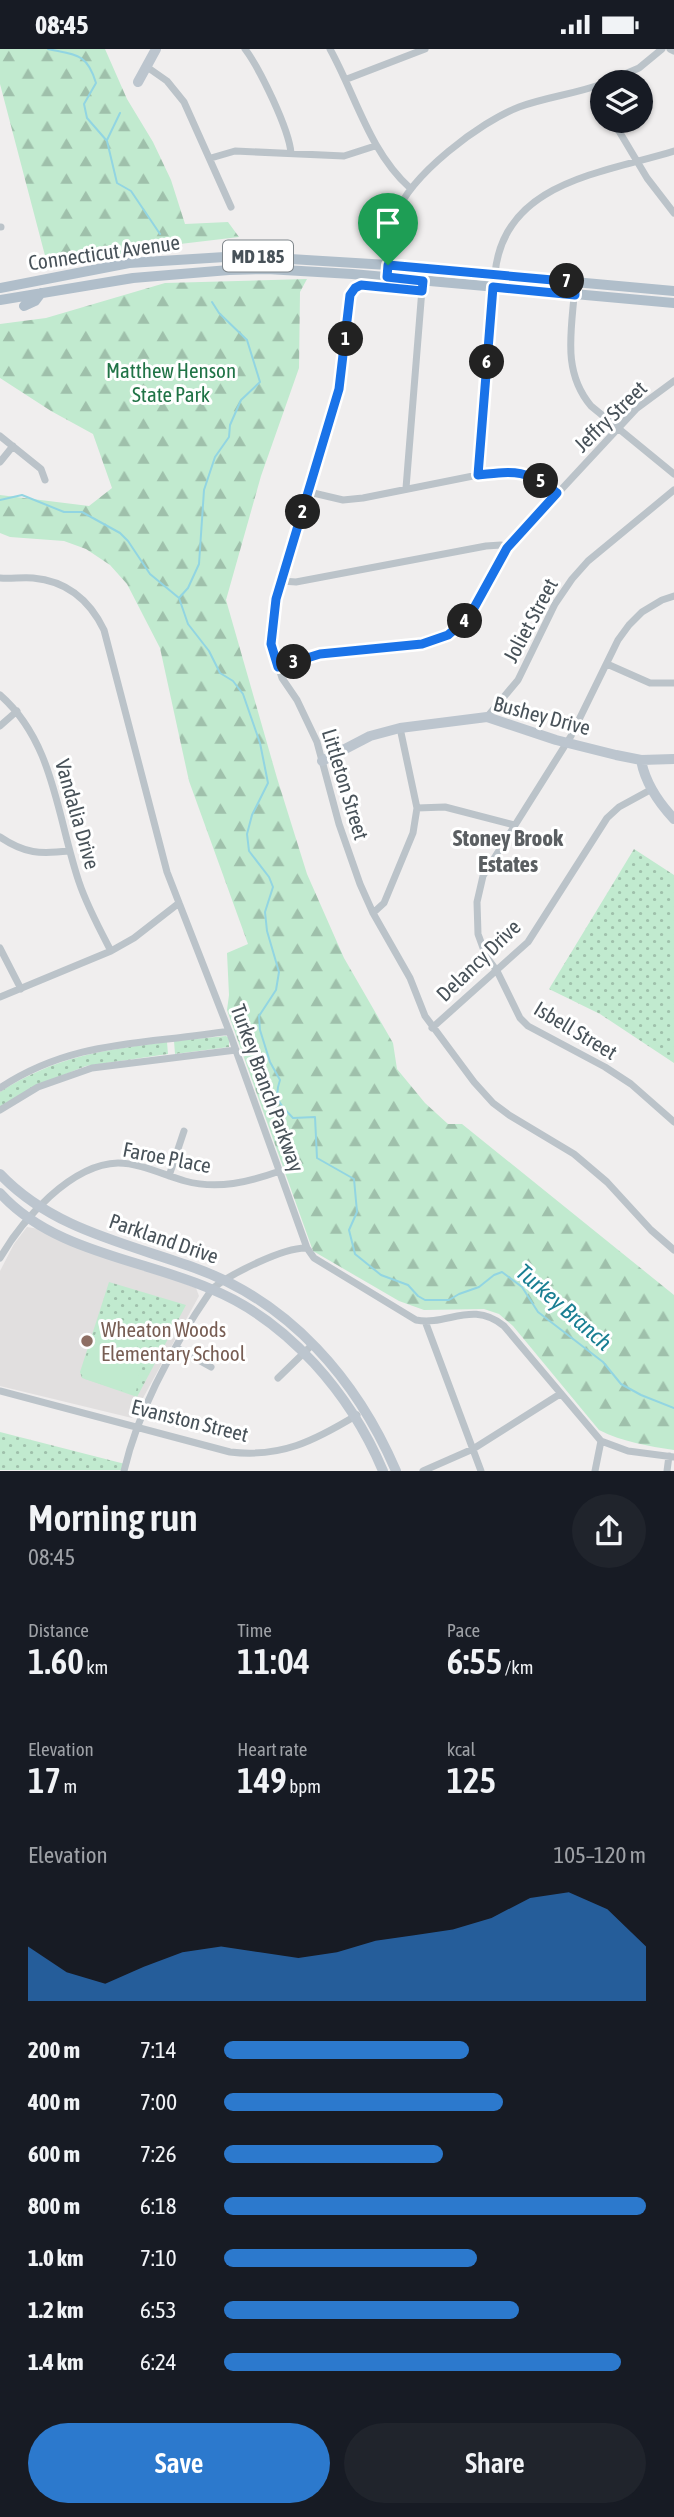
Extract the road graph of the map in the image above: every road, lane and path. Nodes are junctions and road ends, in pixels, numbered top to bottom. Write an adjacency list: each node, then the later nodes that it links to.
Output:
1 (156, 49): 6 (street)
2 (245, 49): 14 (street)
3 (330, 49): 8 (street)
4 (425, 49): 8 (street)
5 (662, 49): 7 (street)
6 (147, 67): 9 (street); 15 (street)
7 (634, 70)
8 (347, 79): 12 (street)
9 (138, 82)
10 (590, 88): 17 (street)
11 (620, 133): 16 (street)
12 (375, 146): 14 (street); 17 (street)
13 (674, 151): 16 (street)
14 (291, 153): 15 (street)
15 (211, 158): 18 (street)
16 (637, 163): 19 (street); 21 (street)
17 (410, 188): 20 (street)
18 (231, 207)
19 (674, 213)
20 (387, 271): 21 (main road, Connecticut Avenue / MD 185); 23 (main road, Connecticut Avenue / MD 185); 25 (main road, Connecticut Avenue / MD 185); 27 (main road, Connecticut Avenue / MD 185)
21 (495, 274): 22 (main road, Connecticut Avenue / MD 185)
22 (575, 282): 26 (main road, Connecticut Avenue / MD 185); 28 (street)
23 (423, 286): 24 (main road, Connecticut Avenue / MD 185); 40 (street); 42 (street, Littleton Street)
24 (493, 287): 28 (main road, Connecticut Avenue / MD 185); 38 (street)
25 (0, 288)
26 (674, 291)
27 (46, 292): 29 (main road, Connecticut Avenue / MD 185); 31 (main road)
28 (575, 295): 30 (main road, Connecticut Avenue / MD 185); 33 (street)
29 (0, 300)
30 (674, 303)
31 (24, 306)
32 (674, 381): 33 (street, Jeffry Street)
33 (618, 429): 37 (street); 43 (street, Jeffry Street)
34 (0, 436): 35 (street)
35 (13, 446): 36 (street); 39 (street)
36 (0, 462)
37 (674, 474)
38 (478, 475): 40 (street); 43 (street)
39 (45, 480)
40 (406, 488): 42 (street)
41 (674, 491): 53 (street, Joliet Street)
42 (309, 492): 46 (street, Littleton Street)
43 (557, 493): 44 (street, Jeffry Street)
44 (507, 548): 46 (street); 49 (street, Jeffry Street)
45 (0, 578): 66 (street, Turkey Branch Parkway)
46 (282, 581): 49 (street, Littleton Street)
47 (674, 596): 48 (street, Isbell Street)
48 (607, 664): 50 (street); 56 (street, Isbell Street)
49 (278, 667): 59 (street, Littleton Street)
50 (674, 683)
51 (0, 695): 52 (street, Vandalia Drive)
52 (17, 711): 54 (street); 65 (street, Vandalia Drive)
53 (487, 717): 55 (street, Bushey Drive); 56 (street, Bushey Drive)
54 (0, 726)
55 (400, 728): 59 (street, Bushey Drive); 61 (street)
56 (566, 742): 58 (street, Bushey Drive); 63 (street, Isbell Street)
57 (674, 759): 58 (street, Bushey Drive)
58 (641, 760): 60 (street)
59 (322, 761): 67 (street, Littleton Street)
60 (652, 789): 62 (street); 70 (street, Delancy Drive)
61 (417, 808): 63 (street); 67 (street)
62 (674, 819)
63 (514, 825): 70 (street, Isbell Street)
64 (0, 837): 65 (street)
65 (69, 851): 69 (street, Vandalia Drive)
66 (179, 903): 69 (street); 74 (street, Turkey Branch Parkway)
67 (373, 913): 73 (street, Littleton Street)
68 (0, 948): 71 (street)
69 (111, 951): 71 (street)
70 (497, 971): 73 (street, Delancy Drive); 80 (street, Isbell Street)
71 (20, 989): 72 (street)
72 (0, 997)
73 (432, 1028): 89 (street, Littleton Street)
74 (229, 1031): 75 (street); 76 (street, Turkey Branch Parkway)
75 (170, 1039): 77 (street); 78 (street)
76 (236, 1050): 77 (street); 82 (street, Turkey Branch Parkway)
77 (172, 1057): 79 (street)
78 (0, 1088)
79 (0, 1110)
80 (674, 1122)
81 (184, 1131): 84 (street)
82 (280, 1171): 84 (street, Faroe Place); 88 (street, Turkey Branch Parkway)
83 (0, 1174): 86 (street, Parkland Drive)
84 (169, 1175): 86 (street, Faroe Place)
85 (0, 1192): 87 (street, Parkland Drive)
86 (40, 1207): 87 (street, Faroe Place); 91 (street, Parkland Drive)
87 (30, 1217): 90 (street, Faroe Place); 92 (street, Parkland Drive)
88 (307, 1248): 91 (street); 93 (street)
89 (674, 1250)
90 (0, 1258)
91 (223, 1280): 92 (street); 94 (street, Parkland Drive)
92 (212, 1289): 95 (street); 96 (street, Parkland Drive)
93 (425, 1321): 100 (street); 104 (street)
94 (313, 1344): 96 (street); 101 (street, Parkland Drive)
95 (177, 1348): 97 (street); 102 (street)
96 (303, 1353): 98 (street); 101 (street, Parkland Drive)
97 (212, 1367)
98 (278, 1378)
99 (0, 1391): 102 (street, Evanston Street)
100 (561, 1394): 103 (street); 104 (street)
101 (360, 1413): 102 (street, Evanston Street); 107 (street, Parkland Drive); 108 (street, Parkland Drive)
102 (136, 1425): 106 (street)
103 (601, 1441): 105 (street); 111 (street)
104 (473, 1449): 109 (street); 110 (street)
105 (671, 1457): 112 (street)
106 (124, 1471)
107 (383, 1471)
108 (396, 1471)
109 (423, 1471)
110 (481, 1471)
111 (596, 1471)
112 (667, 1471)

